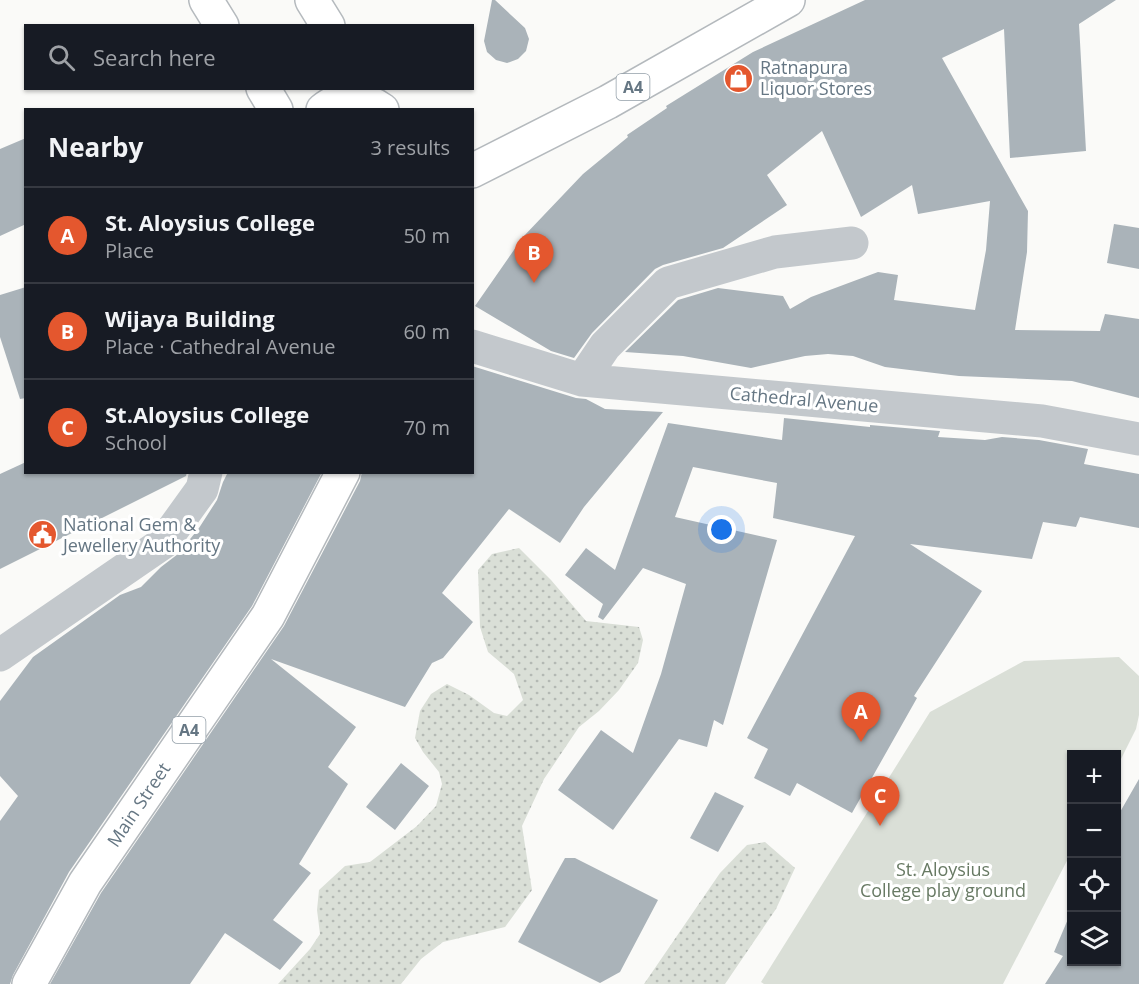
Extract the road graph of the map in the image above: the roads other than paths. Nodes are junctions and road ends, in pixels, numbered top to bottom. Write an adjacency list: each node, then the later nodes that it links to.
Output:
1 (206, 0): 4 (main road)
2 (312, 0): 5 (main road)
3 (788, 0): 12 (main road, A4)
4 (221, 24)
5 (327, 24)
6 (263, 90): 8 (main road)
7 (371, 90): 11 (main road)
8 (275, 108)
9 (327, 108): 10 (main road)
10 (380, 108)
11 (382, 108)
12 (474, 170)
13 (852, 243): 15 (street)
14 (474, 347): 15 (street, Cathedral Avenue)
15 (582, 380): 16 (street, Cathedral Avenue)
16 (1139, 439)
17 (206, 474): 19 (street)
18 (342, 474): 20 (main road, Main Street / A4)
19 (0, 655)
20 (28, 984)

